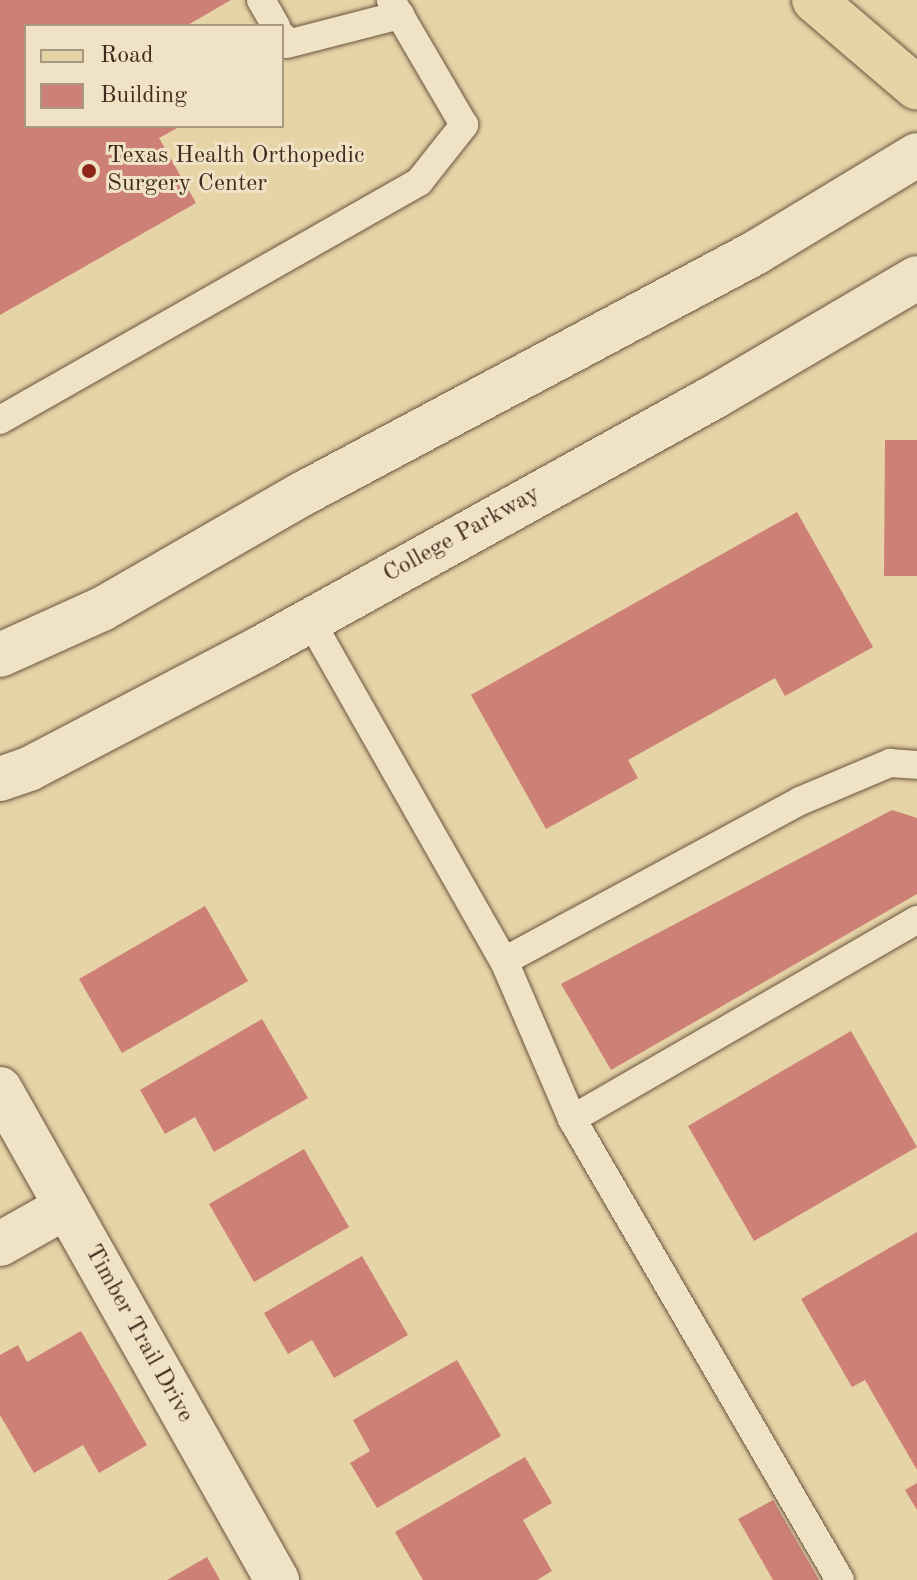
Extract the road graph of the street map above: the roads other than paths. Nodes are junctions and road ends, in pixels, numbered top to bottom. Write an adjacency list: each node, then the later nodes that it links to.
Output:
1 (261, 0): 4 (lane)
2 (814, 0): 6 (main road)
3 (396, 7): 5 (lane); 9 (lane)
4 (275, 24)
5 (284, 39)
6 (917, 88)
7 (917, 155): 11 (main road)
8 (917, 278): 10 (main road, College Parkway)
9 (0, 420)
10 (310, 620): 13 (main road, College Parkway); 15 (lane)
11 (0, 655)
12 (917, 765): 15 (lane)
13 (0, 779)
14 (917, 920): 17 (lane)
15 (504, 961): 17 (lane)
16 (0, 1089): 18 (main road, Timber Trail Drive)
17 (572, 1119): 21 (lane)
18 (66, 1207): 19 (main road); 20 (main road, Timber Trail Drive)
19 (0, 1244)
20 (277, 1580)
21 (840, 1580)

